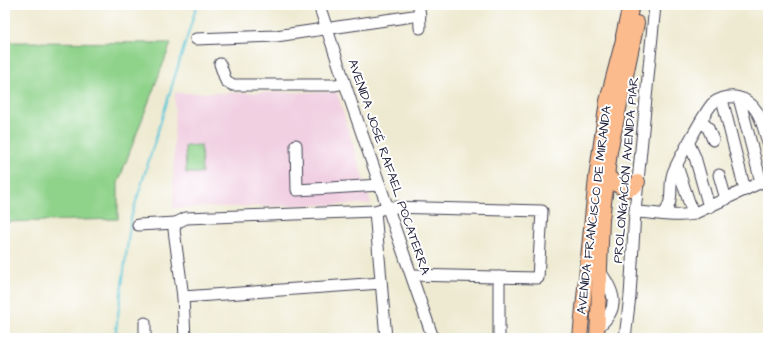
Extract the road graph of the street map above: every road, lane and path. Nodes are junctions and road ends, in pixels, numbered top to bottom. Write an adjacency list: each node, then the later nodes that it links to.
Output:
1 (319, 5): 10 (street, AVENIDA JOSÉ RAFAEL POCATERRA)
2 (622, 5): 11 (highway)
3 (631, 5): 11 (highway)
4 (639, 5): 8 (highway)
5 (642, 5): 8 (highway)
6 (655, 5): 26 (street, PROLONGACIÓN AVENIDA PIAR)
7 (419, 10): 9 (street); 10 (street)
8 (637, 23): 23 (main road, AVENIDA FRANCISCO DE MIRANDA)
9 (420, 28)
10 (327, 30): 12 (street); 14 (street, AVENIDA JOSÉ RAFAEL POCATERRA)
11 (624, 36): 49 (main road, AVENIDA FRANCISCO DE MIRANDA)
12 (196, 39)
13 (220, 64): 14 (street)
14 (344, 83): 27 (street, AVENIDA JOSÉ RAFAEL POCATERRA)
15 (739, 98): 16 (street); 19 (street); 25 (street)
16 (722, 99): 17 (street); 28 (street)
17 (702, 121): 18 (street); 20 (street)
18 (713, 140)
19 (768, 143)
20 (689, 144): 22 (street); 31 (street)
21 (296, 145): 27 (street)
22 (677, 166): 34 (street); 35 (street)
23 (607, 175): 26 (main road); 43 (main road, AVENIDA FRANCISCO DE MIRANDA)
24 (719, 175): 29 (street)
25 (764, 180): 28 (street)
26 (638, 182): 33 (street, PROLONGACIÓN AVENIDA PIAR)
27 (380, 185): 30 (street, AVENIDA JOSÉ RAFAEL POCATERRA)
28 (745, 190): 29 (street)
29 (726, 199): 31 (street)
30 (388, 207): 32 (street); 38 (street, AVENIDA JOSÉ RAFAEL POCATERRA); 39 (street)
31 (709, 207): 35 (street)
32 (375, 211): 36 (street); 40 (street)
33 (635, 212): 34 (street); 50 (street, PROLONGACIÓN AVENIDA PIAR)
34 (664, 214): 35 (street)
35 (693, 214)
36 (176, 223): 37 (street); 41 (street)
37 (138, 225)
38 (412, 275): 39 (street); 48 (street, AVENIDA JOSÉ RAFAEL POCATERRA)
39 (499, 277): 44 (street)
40 (381, 283): 41 (street); 47 (street)
41 (183, 296): 46 (street)
42 (145, 323): 45 (street)
43 (597, 333)
44 (499, 336)
45 (145, 338)
46 (185, 338)
47 (386, 338)
48 (433, 338)
49 (580, 338)
50 (625, 338)

